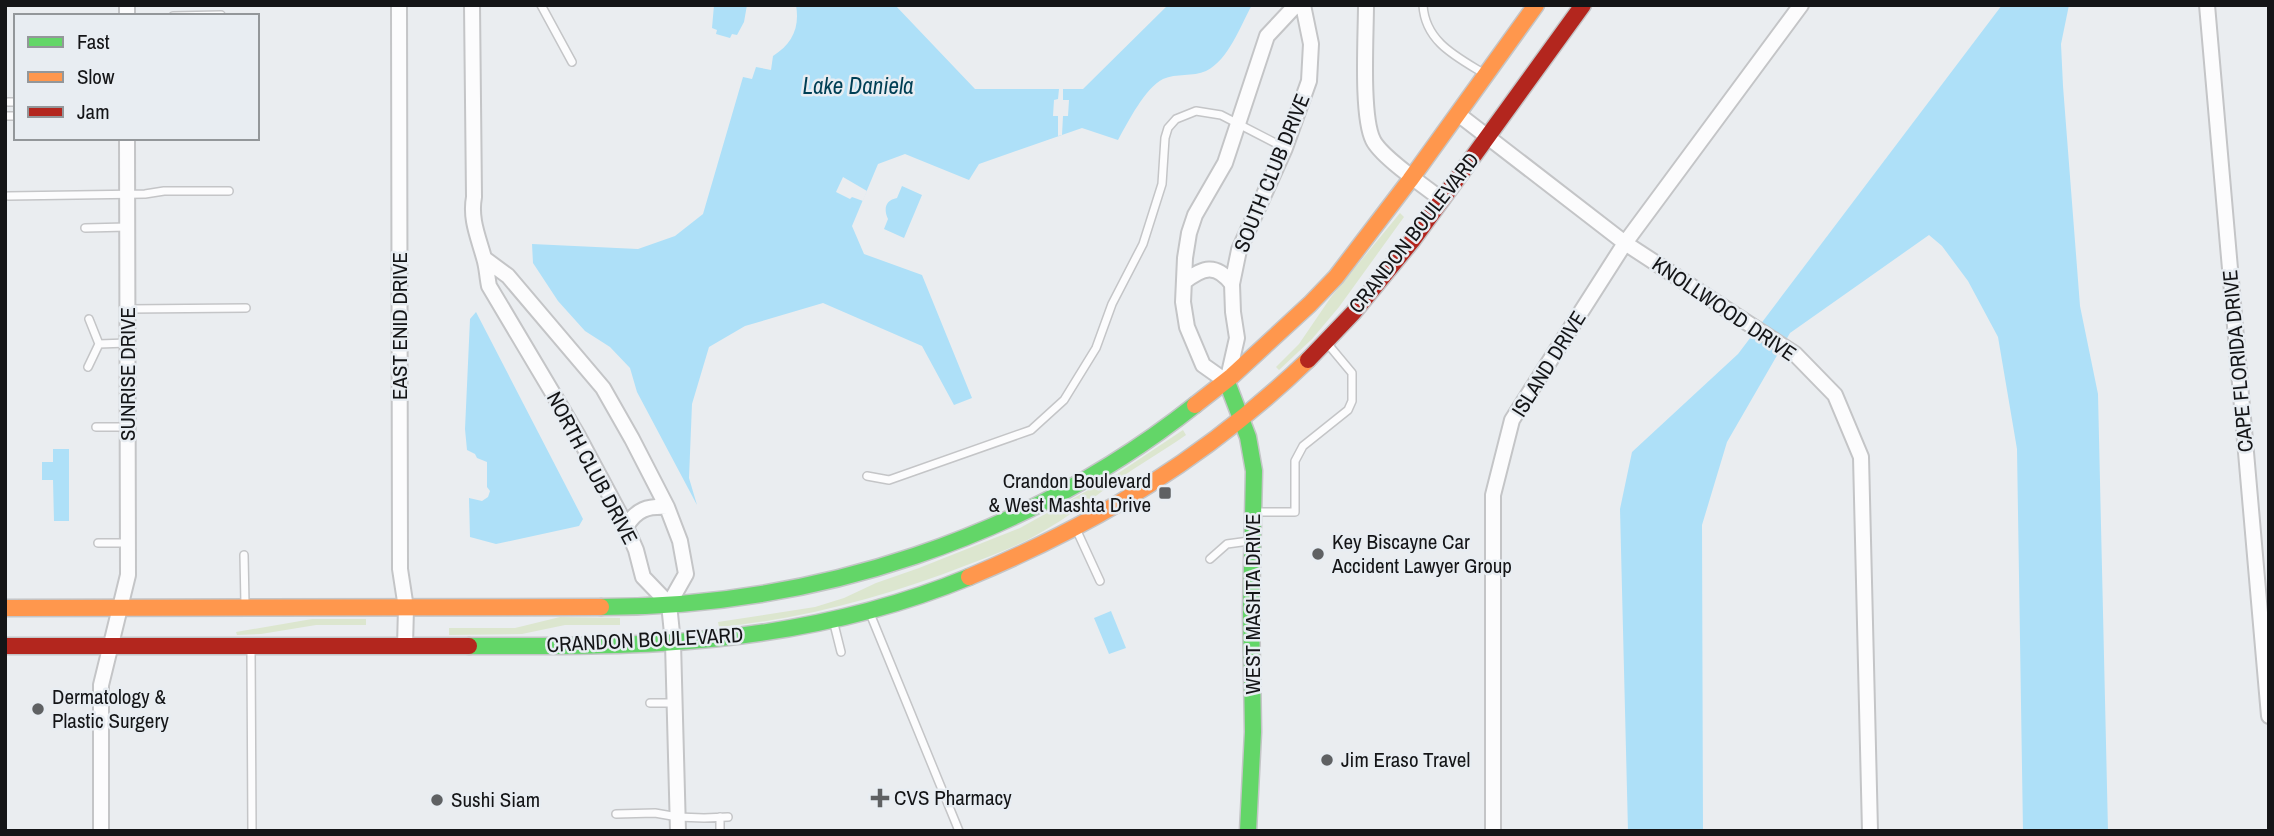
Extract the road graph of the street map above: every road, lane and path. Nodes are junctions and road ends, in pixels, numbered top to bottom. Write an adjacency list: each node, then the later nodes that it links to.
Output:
1 (399, 5): 56 (street, EAST ENID DRIVE)
2 (472, 5): 27 (street, NORTH CLUB DRIVE)
3 (541, 5): 12 (lane)
4 (1296, 5): 15 (street)
5 (1303, 5): 18 (street, SOUTH CLUB DRIVE)
6 (1366, 5): 19 (street)
7 (1423, 5): 13 (lane)
8 (1536, 5): 13 (main road, CRANDON BOULEVARD)
9 (1583, 5): 16 (main road, CRANDON BOULEVARD)
10 (1801, 5): 26 (street, ISLAND DRIVE)
11 (2207, 5): 67 (street, CAPE FLORIDA DRIVE)
12 (572, 62)
13 (1486, 75): 14 (main road, CRANDON BOULEVARD)
14 (1458, 114): 16 (street, KNOLLWOOD DRIVE); 19 (main road, CRANDON BOULEVARD)
15 (1240, 125): 18 (lane); 28 (street); 41 (lane)
16 (1489, 137): 23 (main road, CRANDON BOULEVARD); 26 (street, KNOLLWOOD DRIVE)
17 (127, 140): 21 (street, SUNRISE DRIVE)
18 (1285, 148): 29 (street, SOUTH CLUB DRIVE)
19 (1413, 176): 23 (street); 37 (main road, CRANDON BOULEVARD)
20 (229, 191): 21 (lane)
21 (128, 194): 22 (lane); 24 (street, SUNRISE DRIVE)
22 (8, 196)
23 (1442, 200): 33 (main road, CRANDON BOULEVARD)
24 (128, 226): 25 (lane); 31 (street, SUNRISE DRIVE)
25 (85, 228)
26 (1625, 243): 75 (street, ISLAND DRIVE); 76 (street, KNOLLWOOD DRIVE)
27 (485, 260): 42 (street, NORTH CLUB DRIVE); 44 (street, NORTH CLUB DRIVE)
28 (1184, 282): 29 (street); 37 (street)
29 (1232, 284): 37 (street, SOUTH CLUB DRIVE)
30 (246, 308): 31 (lane)
31 (128, 309): 34 (street, SUNRISE DRIVE)
32 (89, 319): 35 (lane)
33 (1326, 342): 38 (main road, CRANDON BOULEVARD); 43 (lane)
34 (128, 343): 35 (lane); 40 (street, SUNRISE DRIVE)
35 (99, 344): 36 (lane)
36 (88, 367)
37 (1227, 382): 38 (main road, WEST MASHTA DRIVE); 52 (main road, CRANDON BOULEVARD)
38 (1242, 419): 43 (main road, WEST MASHTA DRIVE); 45 (main road, CRANDON BOULEVARD)
39 (96, 427): 40 (lane)
40 (128, 427): 48 (street, SUNRISE DRIVE)
41 (867, 476)
42 (667, 508): 44 (street); 52 (street, NORTH CLUB DRIVE)
43 (1254, 512): 46 (main road, WEST MASHTA DRIVE)
44 (626, 527): 52 (street, NORTH CLUB DRIVE)
45 (1076, 529): 51 (lane); 57 (main road, CRANDON BOULEVARD)
46 (1252, 540): 50 (lane); 74 (main road, WEST MASHTA DRIVE)
47 (98, 543): 48 (lane)
48 (128, 543): 54 (street, SUNRISE DRIVE)
49 (244, 555): 55 (lane)
50 (1210, 559)
51 (1100, 581)
52 (669, 604): 56 (main road, CRANDON BOULEVARD); 59 (street)
53 (5, 608): 54 (main road, CRANDON BOULEVARD)
54 (120, 608): 55 (main road, CRANDON BOULEVARD); 61 (street, SUNRISE DRIVE)
55 (245, 608): 56 (main road, CRANDON BOULEVARD)
56 (406, 608): 63 (street, EAST ENID DRIVE)
57 (869, 610): 58 (main road, CRANDON BOULEVARD); 73 (lane)
58 (833, 619): 59 (main road, CRANDON BOULEVARD); 64 (lane)
59 (673, 643): 63 (main road, CRANDON BOULEVARD); 65 (street)
60 (5, 646): 61 (main road, CRANDON BOULEVARD)
61 (110, 646): 62 (main road, CRANDON BOULEVARD); 70 (street, SUNRISE DRIVE)
62 (251, 646): 63 (main road, CRANDON BOULEVARD); 71 (lane)
63 (405, 646)
64 (841, 652)
65 (675, 703): 66 (lane); 69 (street)
66 (650, 704)
67 (2269, 716)
68 (616, 814): 69 (lane)
69 (678, 824): 72 (lane)
70 (102, 831)
71 (252, 831)
72 (720, 831)
73 (959, 831)
74 (1248, 831)
75 (1493, 831)
76 (1870, 831)

